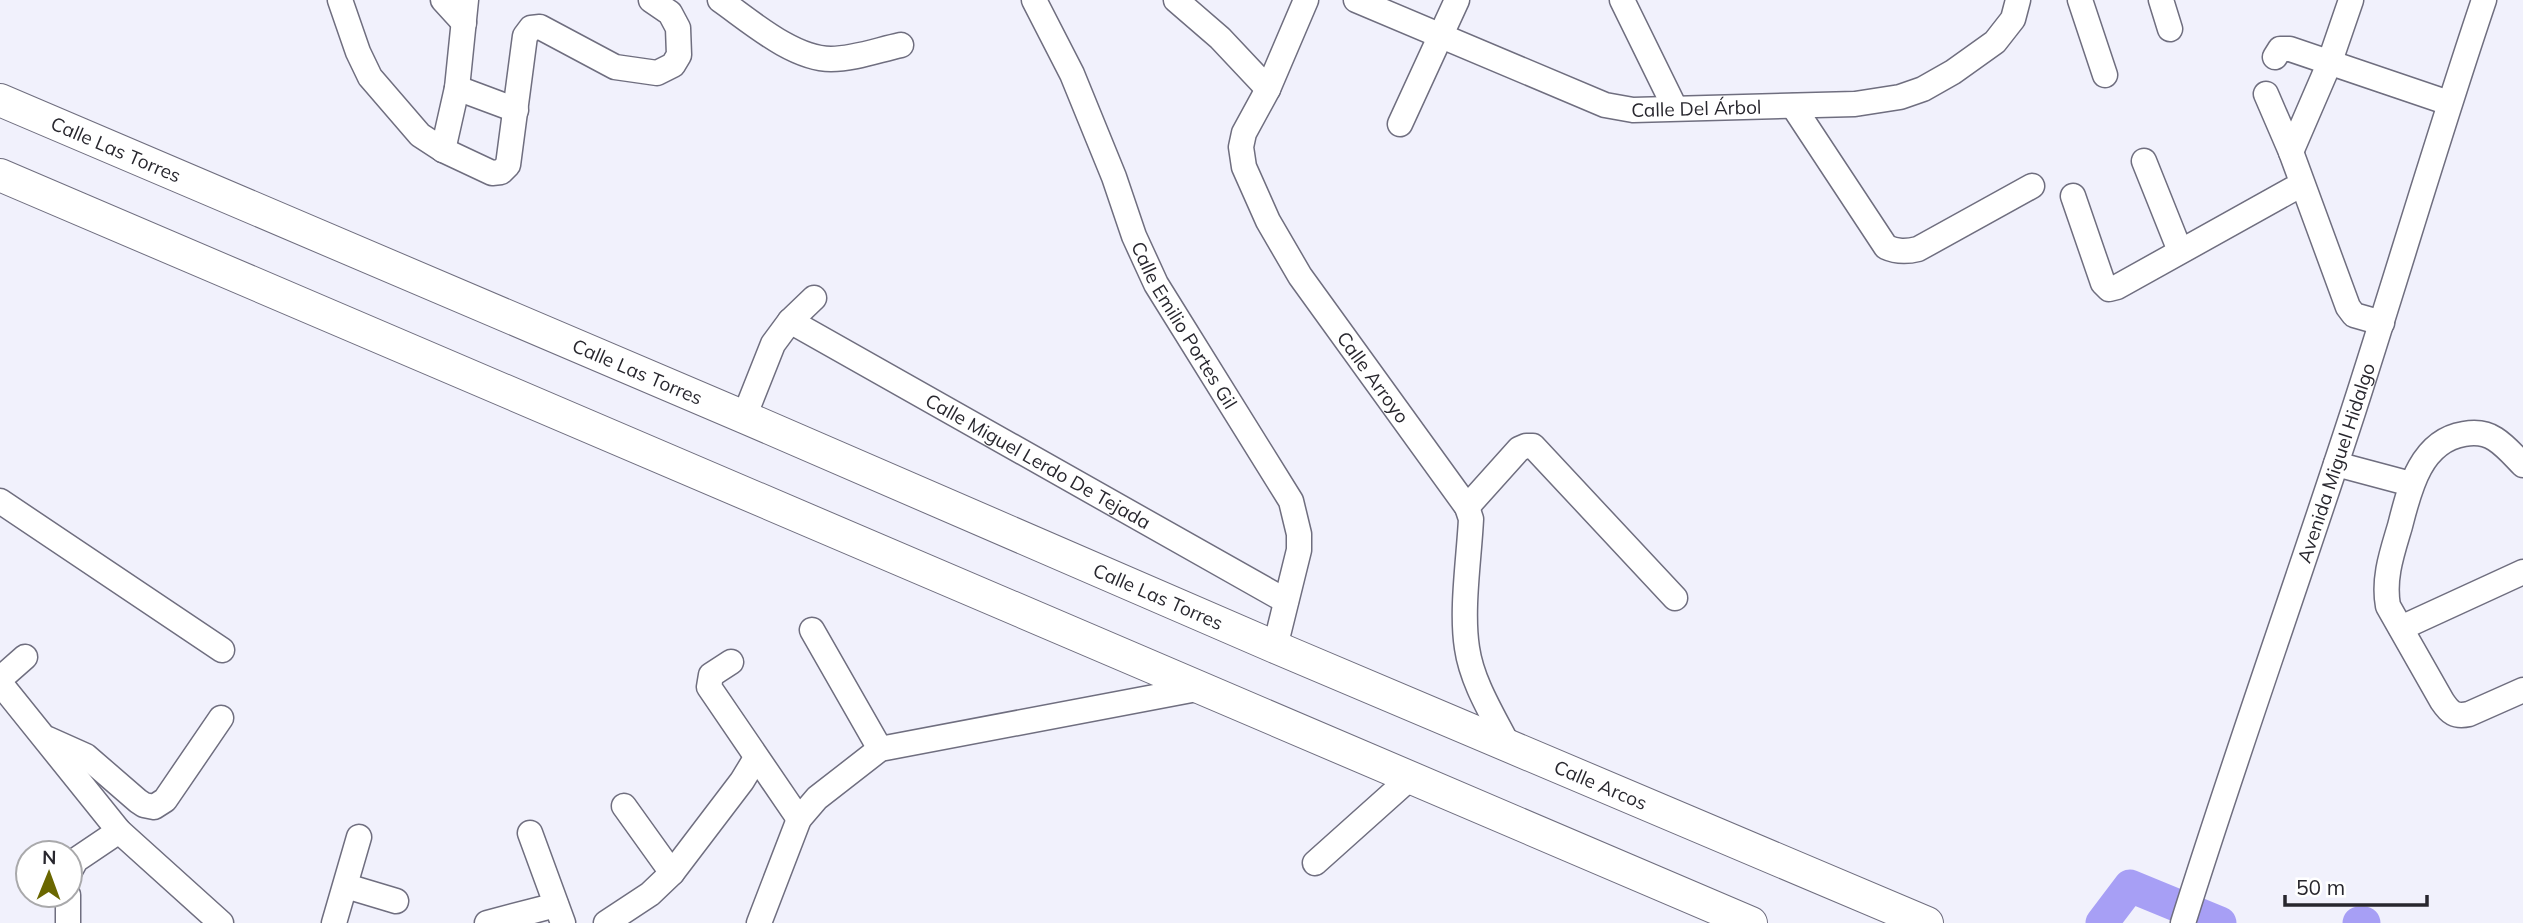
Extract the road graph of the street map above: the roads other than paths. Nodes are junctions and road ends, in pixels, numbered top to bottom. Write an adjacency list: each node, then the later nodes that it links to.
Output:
1 (341, 0): 32 (street)
2 (443, 0): 16 (street)
3 (652, 0): 30 (street)
4 (720, 0): 19 (street)
5 (1034, 0): 51 (street, Calle Emilio Portes Gil)
6 (1176, 0): 24 (street)
7 (1306, 0): 24 (street, Calle Arroyo)
8 (1356, 0): 18 (street, Calle Del Árbol)
9 (1457, 0): 18 (street)
10 (1622, 0): 29 (street)
11 (2018, 0): 28 (street, Calle Del Árbol)
12 (2080, 0): 22 (street)
13 (2161, 0): 17 (street)
14 (2351, 0): 21 (street)
15 (2484, 0): 27 (street, Avenida Miguel Hidalgo)
16 (465, 12): 23 (street)
17 (2170, 29)
18 (1439, 37): 29 (street, Calle Del Árbol); 31 (street)
19 (901, 45)
20 (2275, 57): 21 (street)
21 (2329, 64): 27 (street); 33 (street)
22 (2105, 75)
23 (457, 88): 30 (street); 32 (street)
24 (1268, 89): 48 (street, Calle Arroyo)
25 (2266, 94): 33 (street)
26 (0, 100): 43 (main road, Calle Las Torres)
27 (2449, 103): 42 (street, Avenida Miguel Hidalgo)
28 (1793, 106): 29 (street, Calle Del Árbol); 37 (street)
29 (1675, 108)
30 (516, 110): 32 (street)
31 (1400, 124)
32 (443, 149)
33 (2291, 152): 36 (street)
34 (2144, 161): 39 (street)
35 (0, 175): 59 (main road)
36 (2302, 184): 39 (street); 42 (street)
37 (2032, 186)
38 (2073, 196): 39 (street)
39 (2180, 251)
40 (814, 298): 41 (street)
41 (790, 321): 43 (street); 51 (street, Calle Miguel Lerdo De Tejada)
42 (2382, 323): 44 (street, Avenida Miguel Hidalgo)
43 (744, 417): 54 (main road, Calle Las Torres)
44 (2336, 464): 46 (street); 85 (street, Avenida Miguel Hidalgo)
45 (2523, 465): 46 (street)
46 (2411, 484): 52 (street)
47 (0, 501): 55 (street)
48 (1467, 507): 50 (street); 63 (street)
49 (2523, 572): 52 (street)
50 (1675, 598)
51 (1286, 601): 54 (street, Calle Emilio Portes Gil)
52 (2400, 628): 60 (street)
53 (812, 630): 64 (street)
54 (1275, 648): 63 (main road, Calle Arcos)
55 (222, 650)
56 (25, 657): 58 (street)
57 (730, 662): 65 (street)
58 (0, 681): 62 (street)
59 (1202, 688): 64 (street); 66 (main road)
60 (2523, 690)
61 (221, 718): 62 (street)
62 (41, 736): 69 (street)
63 (1509, 747): 84 (main road, Calle Arcos)
64 (880, 749): 68 (street)
65 (756, 758): 68 (street); 74 (street)
66 (1410, 778): 73 (street); 83 (main road)
67 (624, 806): 74 (street)
68 (799, 819): 82 (street)
69 (119, 831): 72 (street); 78 (street)
70 (530, 833): 77 (street)
71 (359, 837): 75 (street)
72 (84, 855)
73 (1315, 863)
74 (672, 873): 81 (street)
75 (346, 886): 76 (street); 79 (street)
76 (396, 901)
77 (559, 914): 80 (street)
78 (221, 923)
79 (334, 923)
80 (487, 923)
81 (606, 923)
82 (759, 923)
83 (1751, 923)
84 (1927, 923)
85 (2183, 923)

